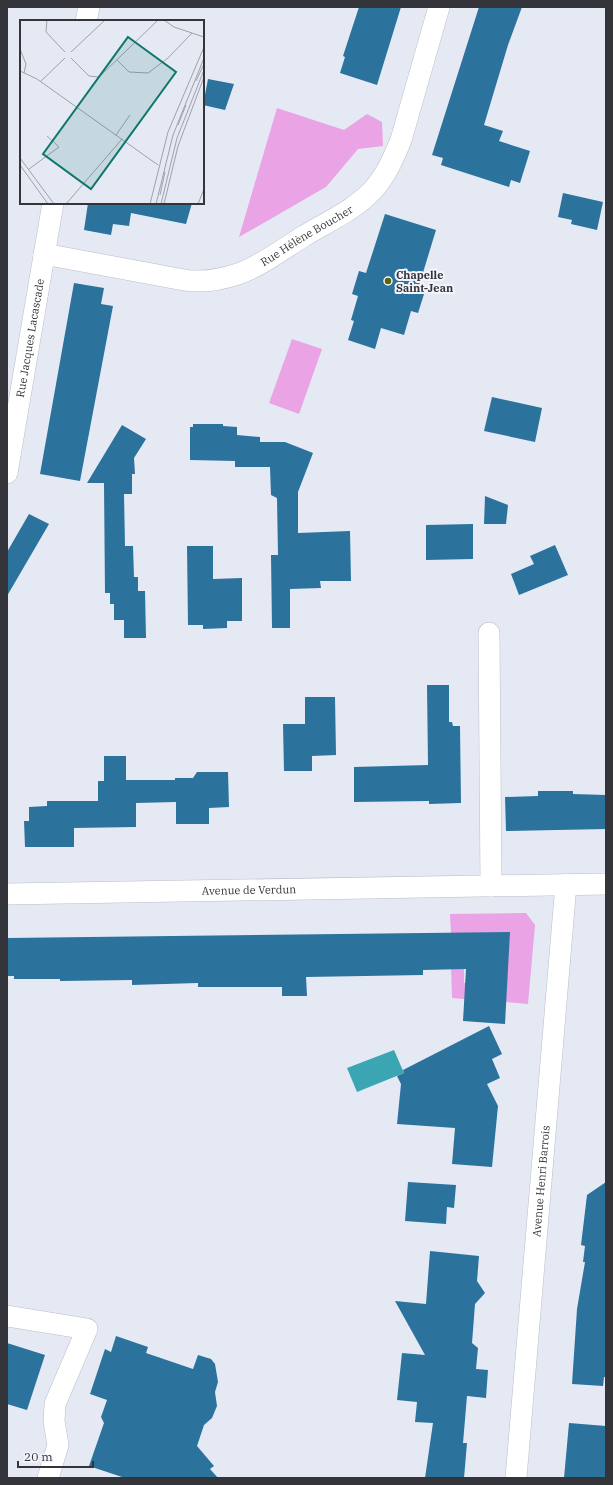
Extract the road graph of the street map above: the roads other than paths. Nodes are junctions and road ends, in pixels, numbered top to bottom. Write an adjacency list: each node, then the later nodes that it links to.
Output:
1 (89, 7): 3 (street)
2 (439, 7): 5 (street, Rue Hélène Boucher)
3 (86, 20)
4 (53, 204): 5 (street, Rue Jacques Lacascade)
5 (44, 254): 6 (street, Rue Jacques Lacascade)
6 (7, 473)
7 (489, 633): 10 (street)
8 (566, 884): 9 (street, Avenue de Verdun); 10 (street, Avenue de Verdun); 14 (street, Avenue Henri Barrois)
9 (606, 884)
10 (491, 886): 11 (street, Avenue de Verdun)
11 (7, 894)
12 (7, 1316): 13 (street)
13 (48, 1478)
14 (516, 1478)

